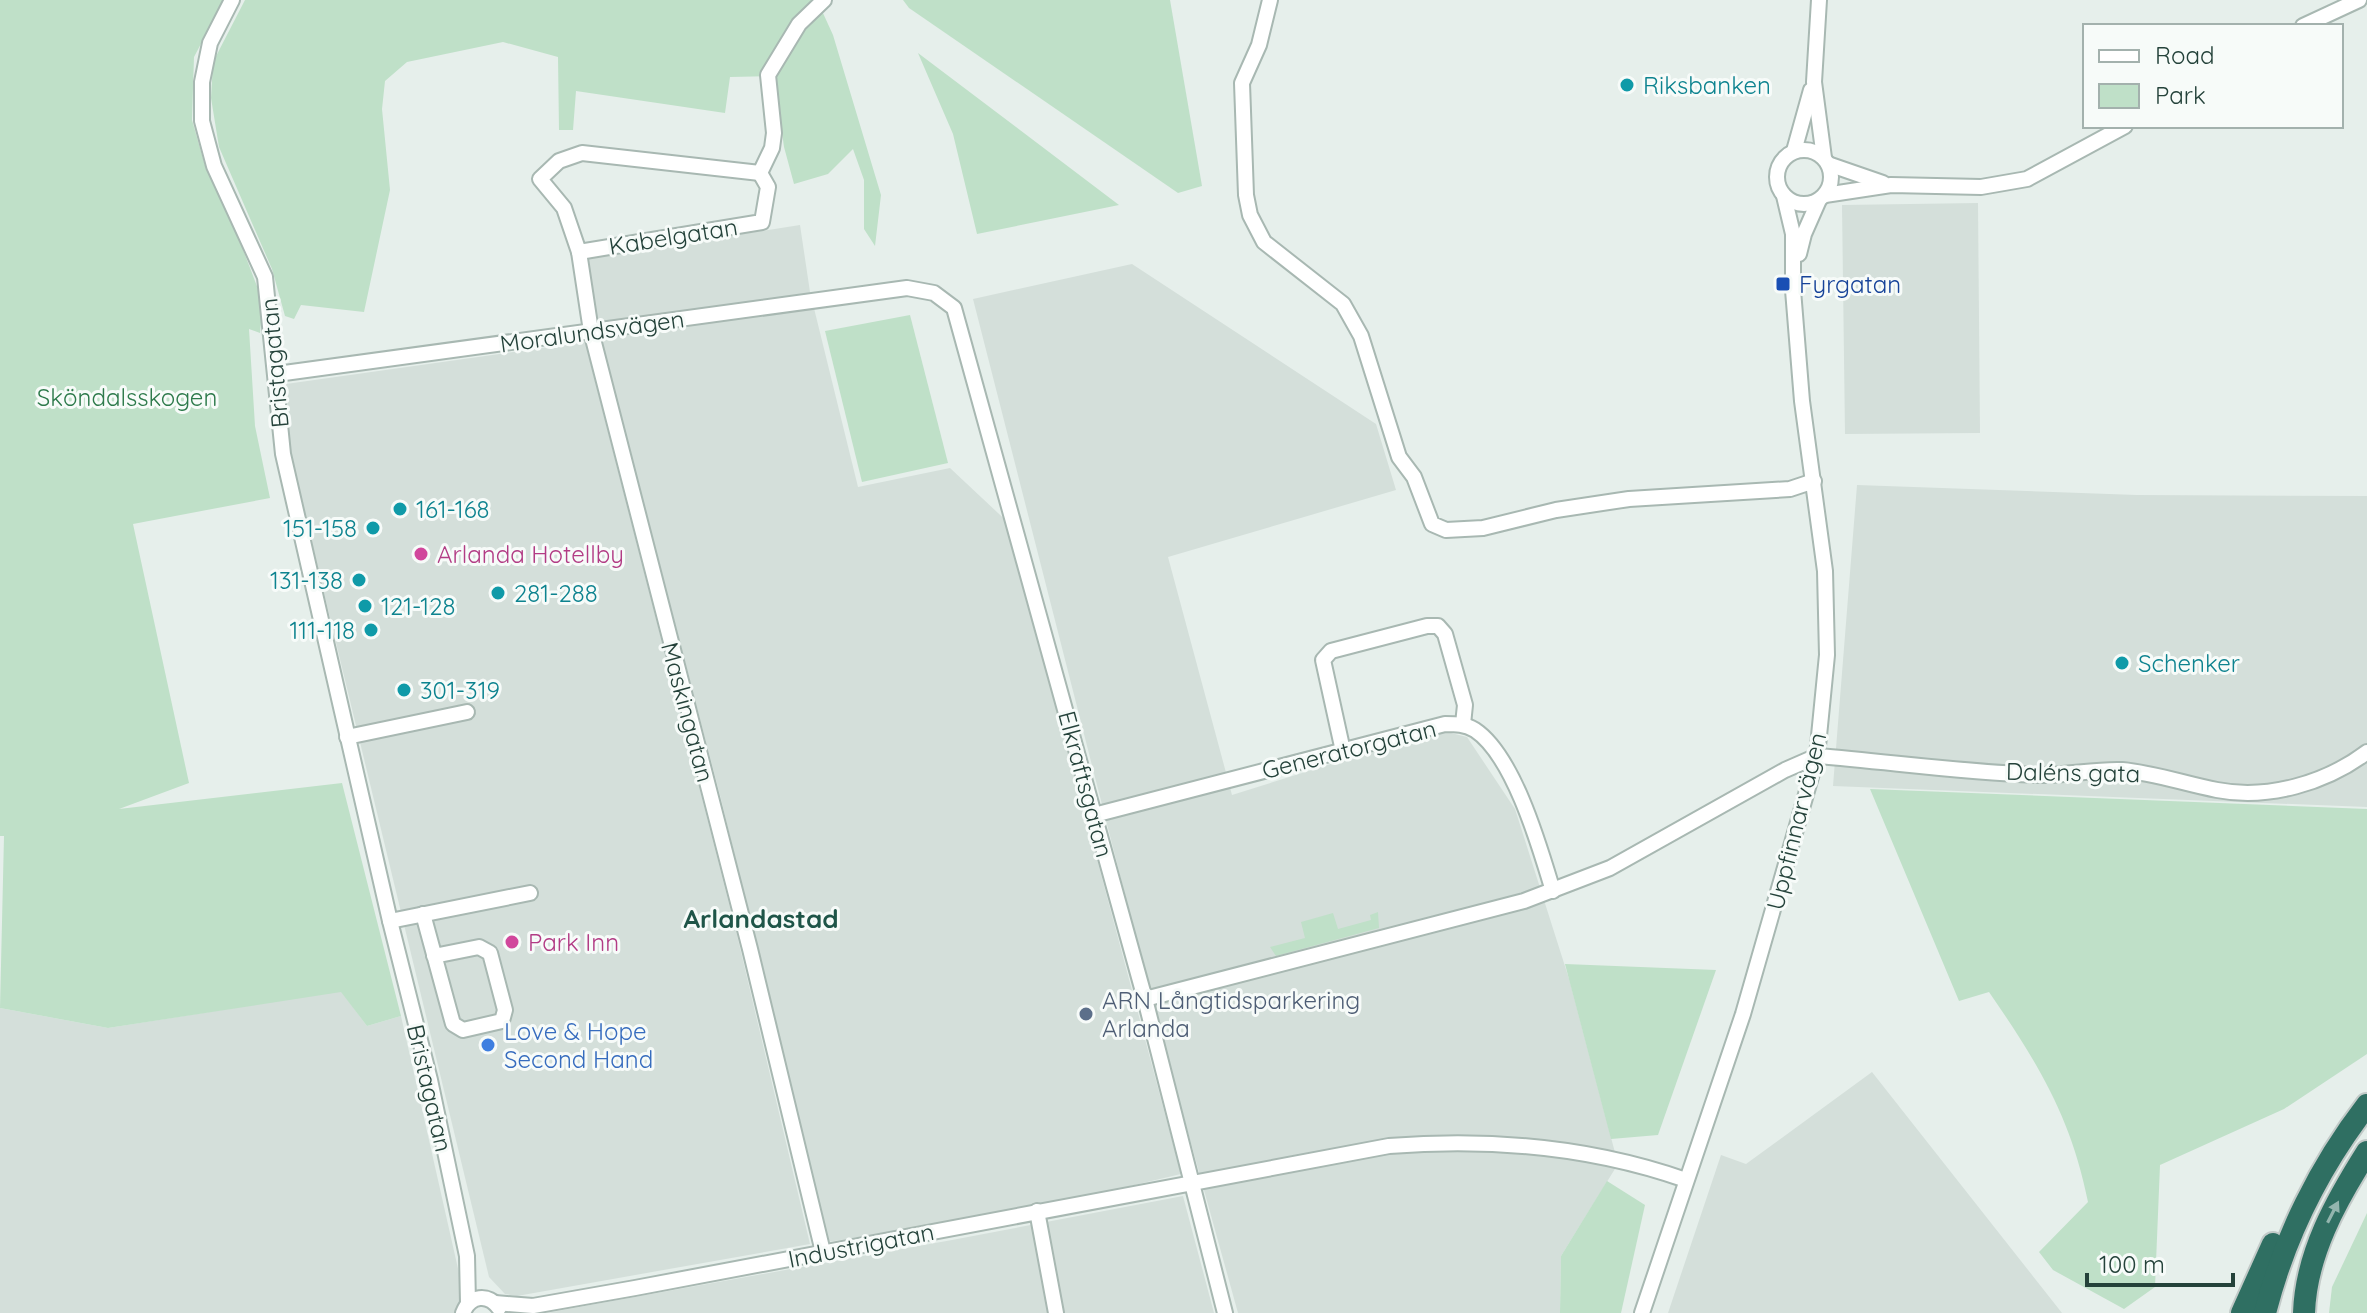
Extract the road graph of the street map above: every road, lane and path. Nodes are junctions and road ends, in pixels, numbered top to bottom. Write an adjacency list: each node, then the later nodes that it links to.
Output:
1 (232, 0): 19 (street, Bristagatan)
2 (824, 0): 11 (street)
3 (1270, 0): 20 (street)
4 (1819, 0): 7 (street)
5 (2359, 0): 6 (street)
6 (2307, 24)
7 (1814, 82): 9 (street); 10 (street)
8 (2121, 128): 12 (street)
9 (1794, 151): 10 (street); 13 (street)
10 (1826, 161): 12 (street); 14 (street)
11 (760, 173): 15 (street, Kabelgatan); 15 (street, Maskingatan)
12 (1891, 185): 14 (street)
13 (1784, 196): 14 (street); 17 (street, Uppfinnarvägen)
14 (1822, 198): 17 (street, Uppfinnarvägen)
15 (579, 252): 18 (street, Maskingatan)
16 (907, 288): 18 (street, Moralundsvägen); 27 (street, Elkraftsgatan)
17 (1796, 310): 20 (street, Uppfinnarvägen)
18 (591, 331): 19 (street, Moralundsvägen); 40 (street, Maskingatan)
19 (277, 374): 23 (street, Bristagatan)
20 (1814, 481): 26 (street, Uppfinnarvägen)
21 (467, 712): 23 (street)
22 (1463, 724): 24 (street, Generatorgatan); 24 (street); 28 (street, Generatorgatan)
23 (347, 737): 31 (street, Bristagatan)
24 (1343, 751): 27 (street, Generatorgatan)
25 (2367, 752): 26 (street, Daléns gata)
26 (1817, 756): 28 (street); 37 (street, Uppfinnarvägen)
27 (1094, 815): 33 (street, Elkraftsgatan)
28 (1553, 891): 33 (street)
29 (530, 893): 30 (street)
30 (423, 914): 31 (street); 32 (street)
31 (390, 921): 41 (street, Bristagatan)
32 (434, 956): 32 (street)
33 (1145, 999): 38 (street, Elkraftsgatan)
34 (2367, 1105): 35 (highway)
35 (2344, 1137): 49 (highway); 50 (highway)
36 (2367, 1152): 51 (highway, one-way to 36)
37 (1686, 1180): 38 (street, Industrigatan); 48 (street, Uppfinnarvägen)
38 (1190, 1184): 39 (street, Industrigatan); 47 (street, Elkraftsgatan)
39 (1037, 1211): 40 (street, Industrigatan); 46 (street)
40 (823, 1252): 43 (street, Industrigatan)
41 (467, 1256): 42 (street, Bristagatan); 44 (street, Bristagatan)
42 (495, 1305): 43 (street, Industrigatan); 44 (street, Bristagatan)
43 (533, 1306): 45 (street, Industrigatan)
44 (463, 1310)
45 (518, 1313)
46 (1056, 1313)
47 (1225, 1313)
48 (1642, 1313)
49 (2242, 1313)
50 (2265, 1313)
51 (2304, 1313)

